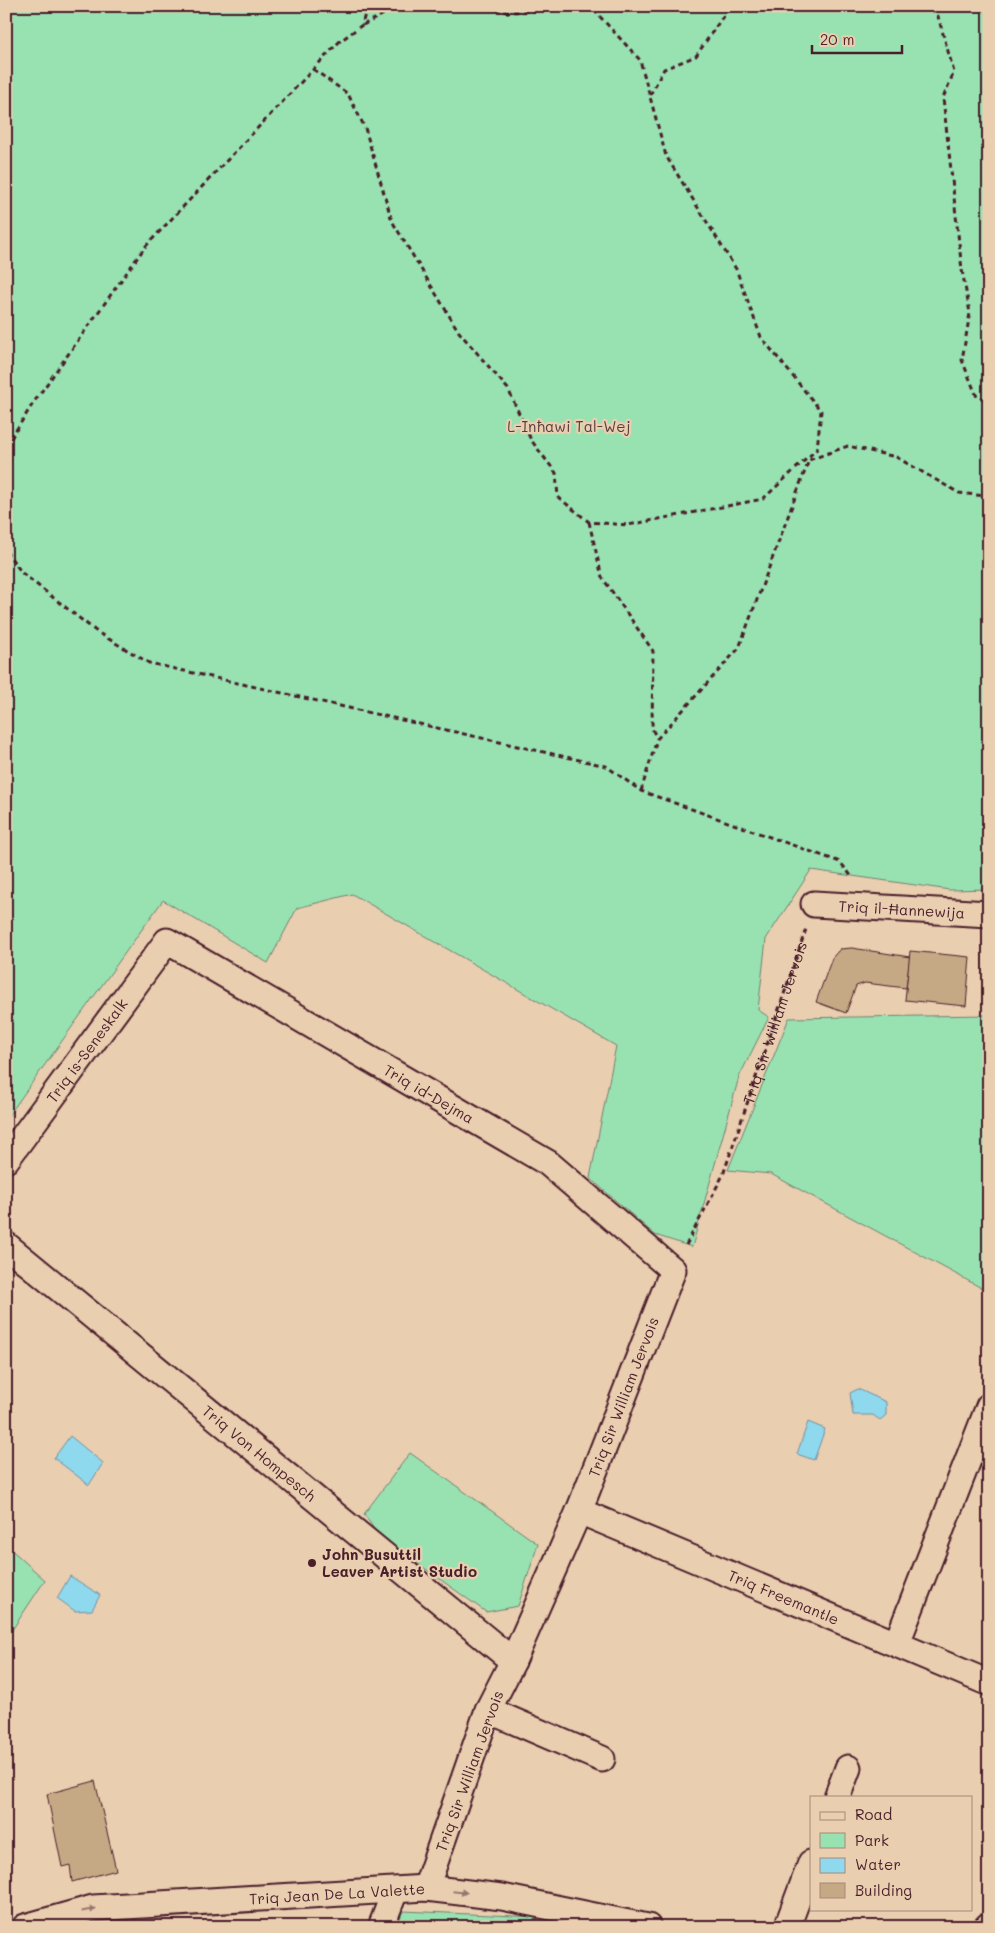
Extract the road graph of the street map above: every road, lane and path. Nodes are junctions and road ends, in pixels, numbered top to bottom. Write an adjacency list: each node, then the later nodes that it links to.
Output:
1 (367, 6): 7 (path)
2 (399, 6): 7 (path)
3 (474, 6): 6 (path)
4 (730, 6): 9 (path)
5 (935, 6): 10 (path)
6 (563, 8): 9 (path)
7 (362, 25): 8 (path)
8 (313, 69): 11 (path); 13 (path)
9 (650, 96): 13 (path)
10 (989, 400)
11 (6, 446)
12 (989, 498): 15 (path)
13 (589, 522): 15 (path)
14 (6, 551): 16 (path)
15 (657, 739): 16 (path)
16 (641, 791): 18 (path)
17 (814, 904): 18 (street, Triq il-Ħannewija); 23 (path, Triq Sir William Jervois)
18 (879, 909): 19 (street, Triq il-Ħannewija)
19 (989, 914)
20 (167, 941): 21 (street, Triq is-Seneskalk); 23 (street, Triq id-Dejma)
21 (6, 1160)
22 (6, 1245): 27 (street, Triq Von Hompesch)
23 (673, 1270): 25 (street, Triq Sir William Jervois)
24 (989, 1406): 26 (street)
25 (579, 1511): 26 (street, Triq Freemantle); 27 (street, Triq Sir William Jervois)
26 (897, 1643): 28 (street, Triq Freemantle)
27 (513, 1661): 29 (street, Triq Sir William Jervois)
28 (989, 1683)
29 (488, 1710): 30 (street); 34 (street, Triq Sir William Jervois)
30 (602, 1759)
31 (848, 1768): 32 (street)
32 (837, 1796)
33 (810, 1866): 39 (street)
34 (426, 1888): 35 (street, Triq Jean De La Valette); 38 (street, Triq Jean De La Valette, one-way to 38)
35 (395, 1891): 36 (street, Triq Jean De La Valette, one-way to 35); 37 (street)
36 (25, 1927)
37 (381, 1927)
38 (648, 1927)
39 (787, 1927)

